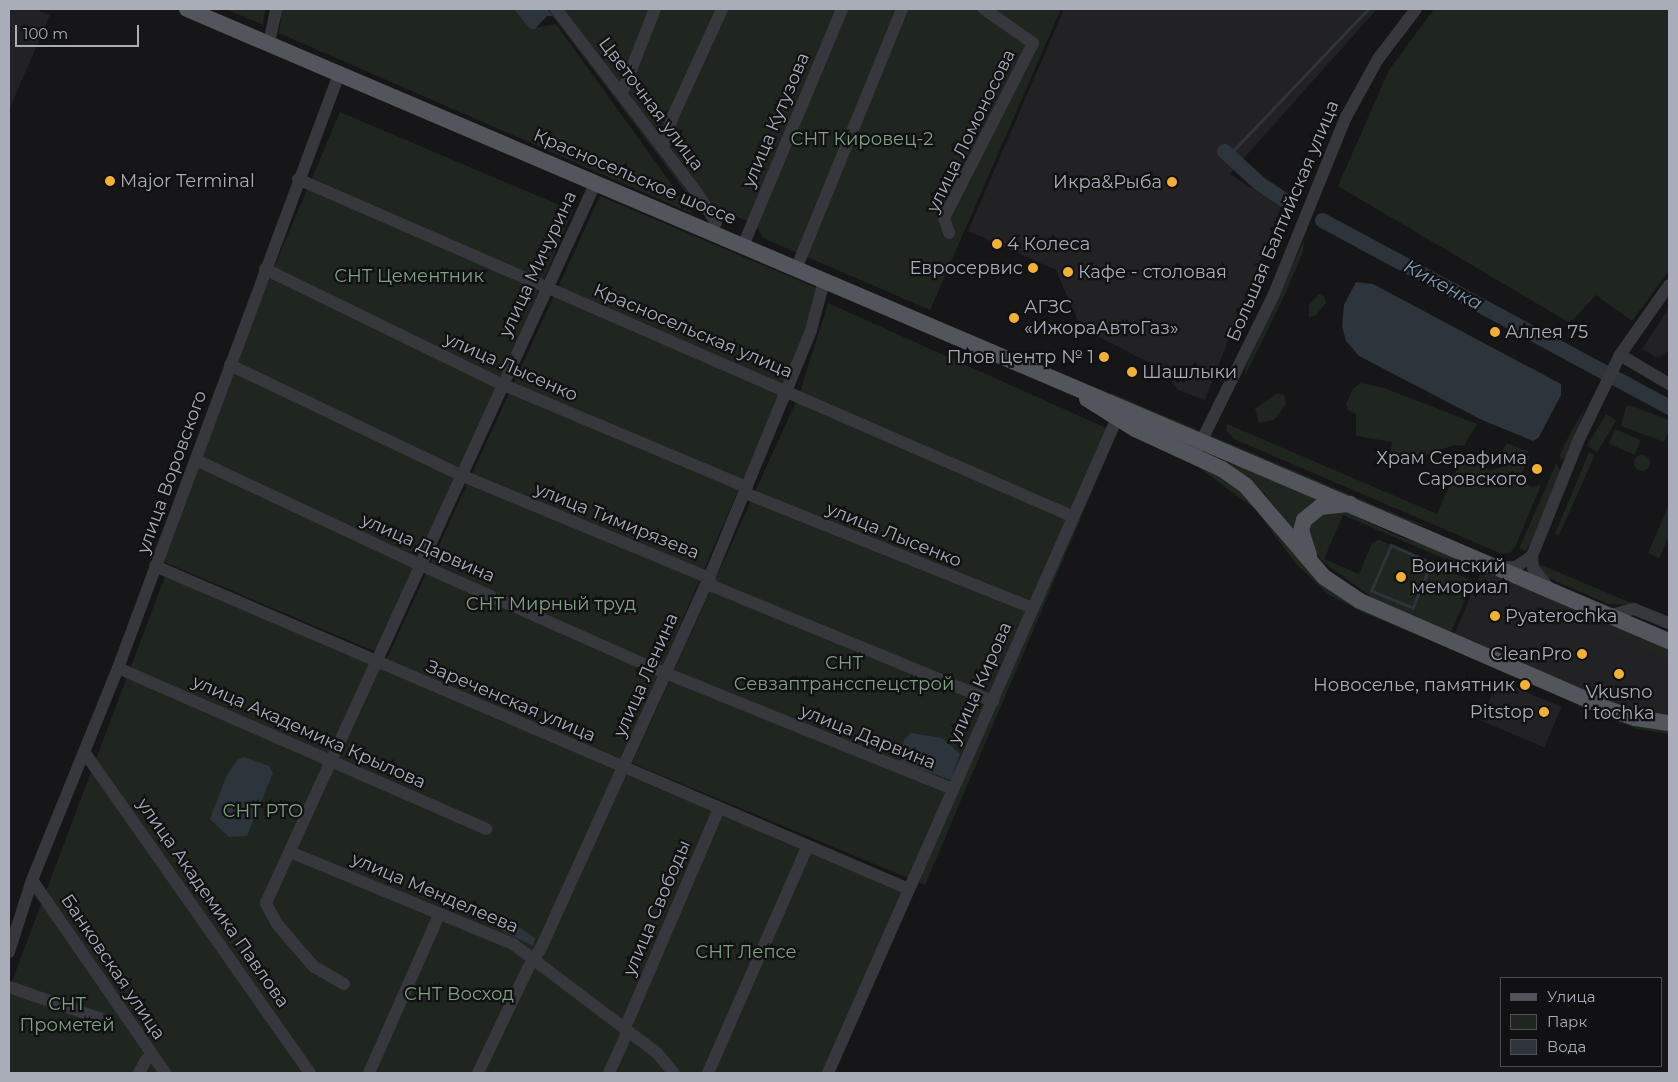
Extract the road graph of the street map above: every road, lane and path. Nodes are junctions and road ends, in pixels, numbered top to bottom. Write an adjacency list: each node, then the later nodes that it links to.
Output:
1 (188, 9): 10 (main road, Красносельское шоссе)
2 (276, 9): 10 (street)
3 (556, 9): 12 (street, Цветочная улица)
4 (655, 9): 12 (street)
5 (722, 9): 13 (street)
6 (842, 9): 18 (street, улица Кутузова)
7 (902, 9): 20 (street)
8 (984, 9): 17 (street, улица Ломоносова)
9 (1416, 9): 31 (street, Большая Балтийская улица)
10 (269, 43): 11 (main road, Красносельское шоссе)
11 (339, 74): 14 (street, улица Воровского); 15 (main road, Красносельское шоссе)
12 (622, 93): 13 (street, Цветочная улица)
13 (663, 147): 16 (street, Цветочная улица)
14 (298, 179): 19 (street, улица Воровского); 23 (street, Красносельская улица)
15 (596, 182): 16 (main road, Красносельское шоссе); 23 (street, улица Мичурина)
16 (713, 227): 18 (main road, Красносельское шоссе)
17 (948, 233)
18 (743, 246): 20 (main road, Красносельское шоссе)
19 (265, 269): 25 (street, улица Воровского); 26 (street, улица Лысенко)
20 (796, 269): 21 (main road, Красносельское шоссе)
21 (824, 281): 28 (main road, Красносельское шоссе); 29 (street, улица Ленина)
22 (1669, 285): 24 (street)
23 (546, 289): 26 (street, улица Мичурина); 29 (street, Красносельская улица)
24 (1617, 359): 27 (street); 38 (street)
25 (230, 365): 33 (street, улица Воровского); 34 (street, улица Тимирязева)
26 (502, 384): 34 (street, улица Мичурина); 35 (street, улица Лысенко)
27 (1669, 384)
28 (1067, 385): 30 (main road, Красносельское шоссе); 31 (main road, Красносельское шоссе)
29 (785, 389): 35 (street, улица Ленина); 37 (street, Красносельская улица)
30 (1117, 418): 32 (main road, Красносельское шоссе); 37 (street, улица Кирова)
31 (1202, 440): 32 (street, Большая Балтийская улица); 36 (main road, Красносельское шоссе)
32 (1194, 455): 41 (main road, Красносельское шоссе)
33 (196, 460): 39 (street, улица Дарвина); 40 (street, улица Воровского)
34 (463, 476): 39 (street, улица Мичурина); 43 (street, улица Тимирязева)
35 (746, 490): 43 (street, улица Ленина); 45 (street, улица Лысенко)
36 (1354, 505): 41 (main road); 42 (main road, Красносельское шоссе)
37 (1074, 517): 45 (street, улица Кирова)
38 (1532, 556): 42 (street); 44 (street)
39 (419, 564): 49 (street, улица Мичурина); 51 (street, улица Дарвина)
40 (155, 566): 49 (street, Зареченская улица); 50 (street, улица Воровского)
41 (1314, 567): 53 (main road, Красносельское шоссе)
42 (1500, 567): 44 (main road, Красносельское шоссе)
43 (709, 578): 51 (street, улица Ленина); 52 (street, улица Тимирязева)
44 (1548, 587): 46 (main road, Красносельское шоссе)
45 (1032, 608): 52 (street, улица Кирова)
46 (1611, 615): 47 (street); 48 (main road, Красносельское шоссе)
47 (1669, 623)
48 (1669, 641)
49 (376, 662): 55 (street, улица Мичурина); 56 (street, Зареченская улица)
50 (118, 668): 54 (street, улица Воровского); 55 (street, улица Академика Крылова)
51 (665, 673): 56 (street, улица Ленина); 57 (street, улица Дарвина)
52 (993, 701): 57 (street, улица Кирова)
53 (1669, 723)
54 (85, 753): 62 (street, улица Воровского); 74 (street, улица Академика Павлова)
55 (331, 761): 59 (street, улица Академика Крылова); 61 (street, улица Мичурина)
56 (624, 768): 58 (street, Зареченская улица); 66 (street, улица Ленина)
57 (952, 789): 63 (street, улица Кирова)
58 (719, 809): 60 (street, Зареченская улица); 70 (street, улица Свободы)
59 (486, 829)
60 (807, 847): 63 (street, Зареченская улица); 79 (street)
61 (290, 852): 64 (street, улица Менделеева); 67 (street, улица Мичурина)
62 (32, 880): 65 (street, улица Воровского); 71 (street, Банковская улица)
63 (909, 889): 80 (street, улица Кирова)
64 (439, 915): 66 (street, улица Менделеева); 75 (street)
65 (9, 952)
66 (534, 958): 70 (street, улица Менделеева); 76 (street, улица Ленина)
67 (344, 984)
68 (9, 987): 69 (street)
69 (102, 1020)
70 (627, 1027): 77 (street, улица Свободы); 78 (street, улица Менделеева)
71 (153, 1056): 72 (street); 73 (street, Банковская улица)
72 (139, 1073)
73 (164, 1073)
74 (310, 1073)
75 (369, 1073)
76 (478, 1073)
77 (609, 1073)
78 (674, 1073)
79 (708, 1073)
80 (828, 1073)

